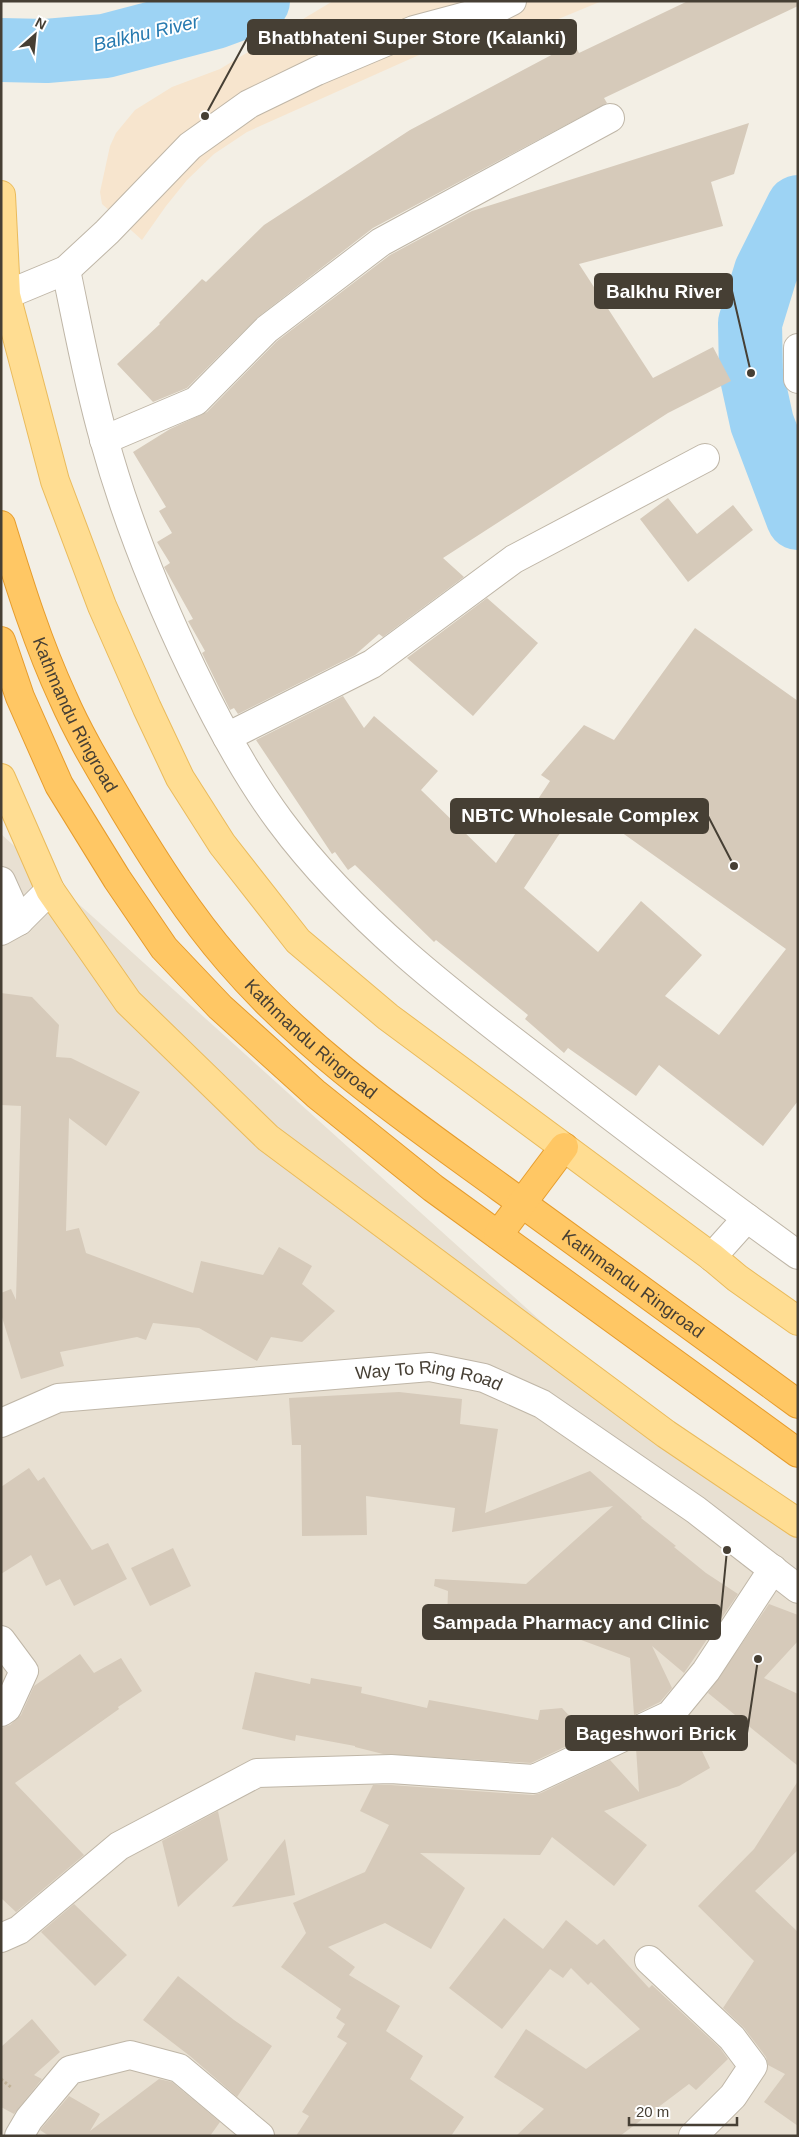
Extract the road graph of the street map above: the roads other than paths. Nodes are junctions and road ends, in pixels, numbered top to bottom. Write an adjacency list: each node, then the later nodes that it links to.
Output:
1 (512, 1): 4 (street)
2 (610, 118): 8 (street)
3 (1, 195): 5 (main road)
4 (66, 270): 5 (street); 8 (street)
5 (4, 296): 17 (main road)
6 (798, 348): 7 (street)
7 (798, 379)
8 (104, 440): 12 (street)
9 (705, 458): 12 (street)
10 (1, 525): 18 (highway, Kathmandu Ringroad)
11 (1, 641): 20 (highway)
12 (227, 737): 19 (street)
13 (1, 778): 15 (main road)
14 (1, 881): 16 (street)
15 (50, 890): 16 (street); 27 (main road)
16 (10, 926)
17 (564, 1147): 18 (highway); 22 (main road)
18 (522, 1204): 20 (highway); 24 (highway, Kathmandu Ringroad)
19 (747, 1218): 21 (street); 22 (street)
20 (498, 1235): 26 (highway)
21 (798, 1255)
22 (712, 1257): 23 (main road)
23 (798, 1321)
24 (798, 1404)
25 (1, 1423): 28 (street, Way To Ring Road)
26 (798, 1453)
27 (798, 1523)
28 (773, 1569): 29 (street, Way To Ring Road); 32 (street)
29 (798, 1589)
30 (1, 1640): 31 (street)
31 (1, 1712)
32 (1, 1938)
33 (649, 1960): 36 (street)
34 (18, 2136): 35 (street)
35 (260, 2136)
36 (693, 2136)

